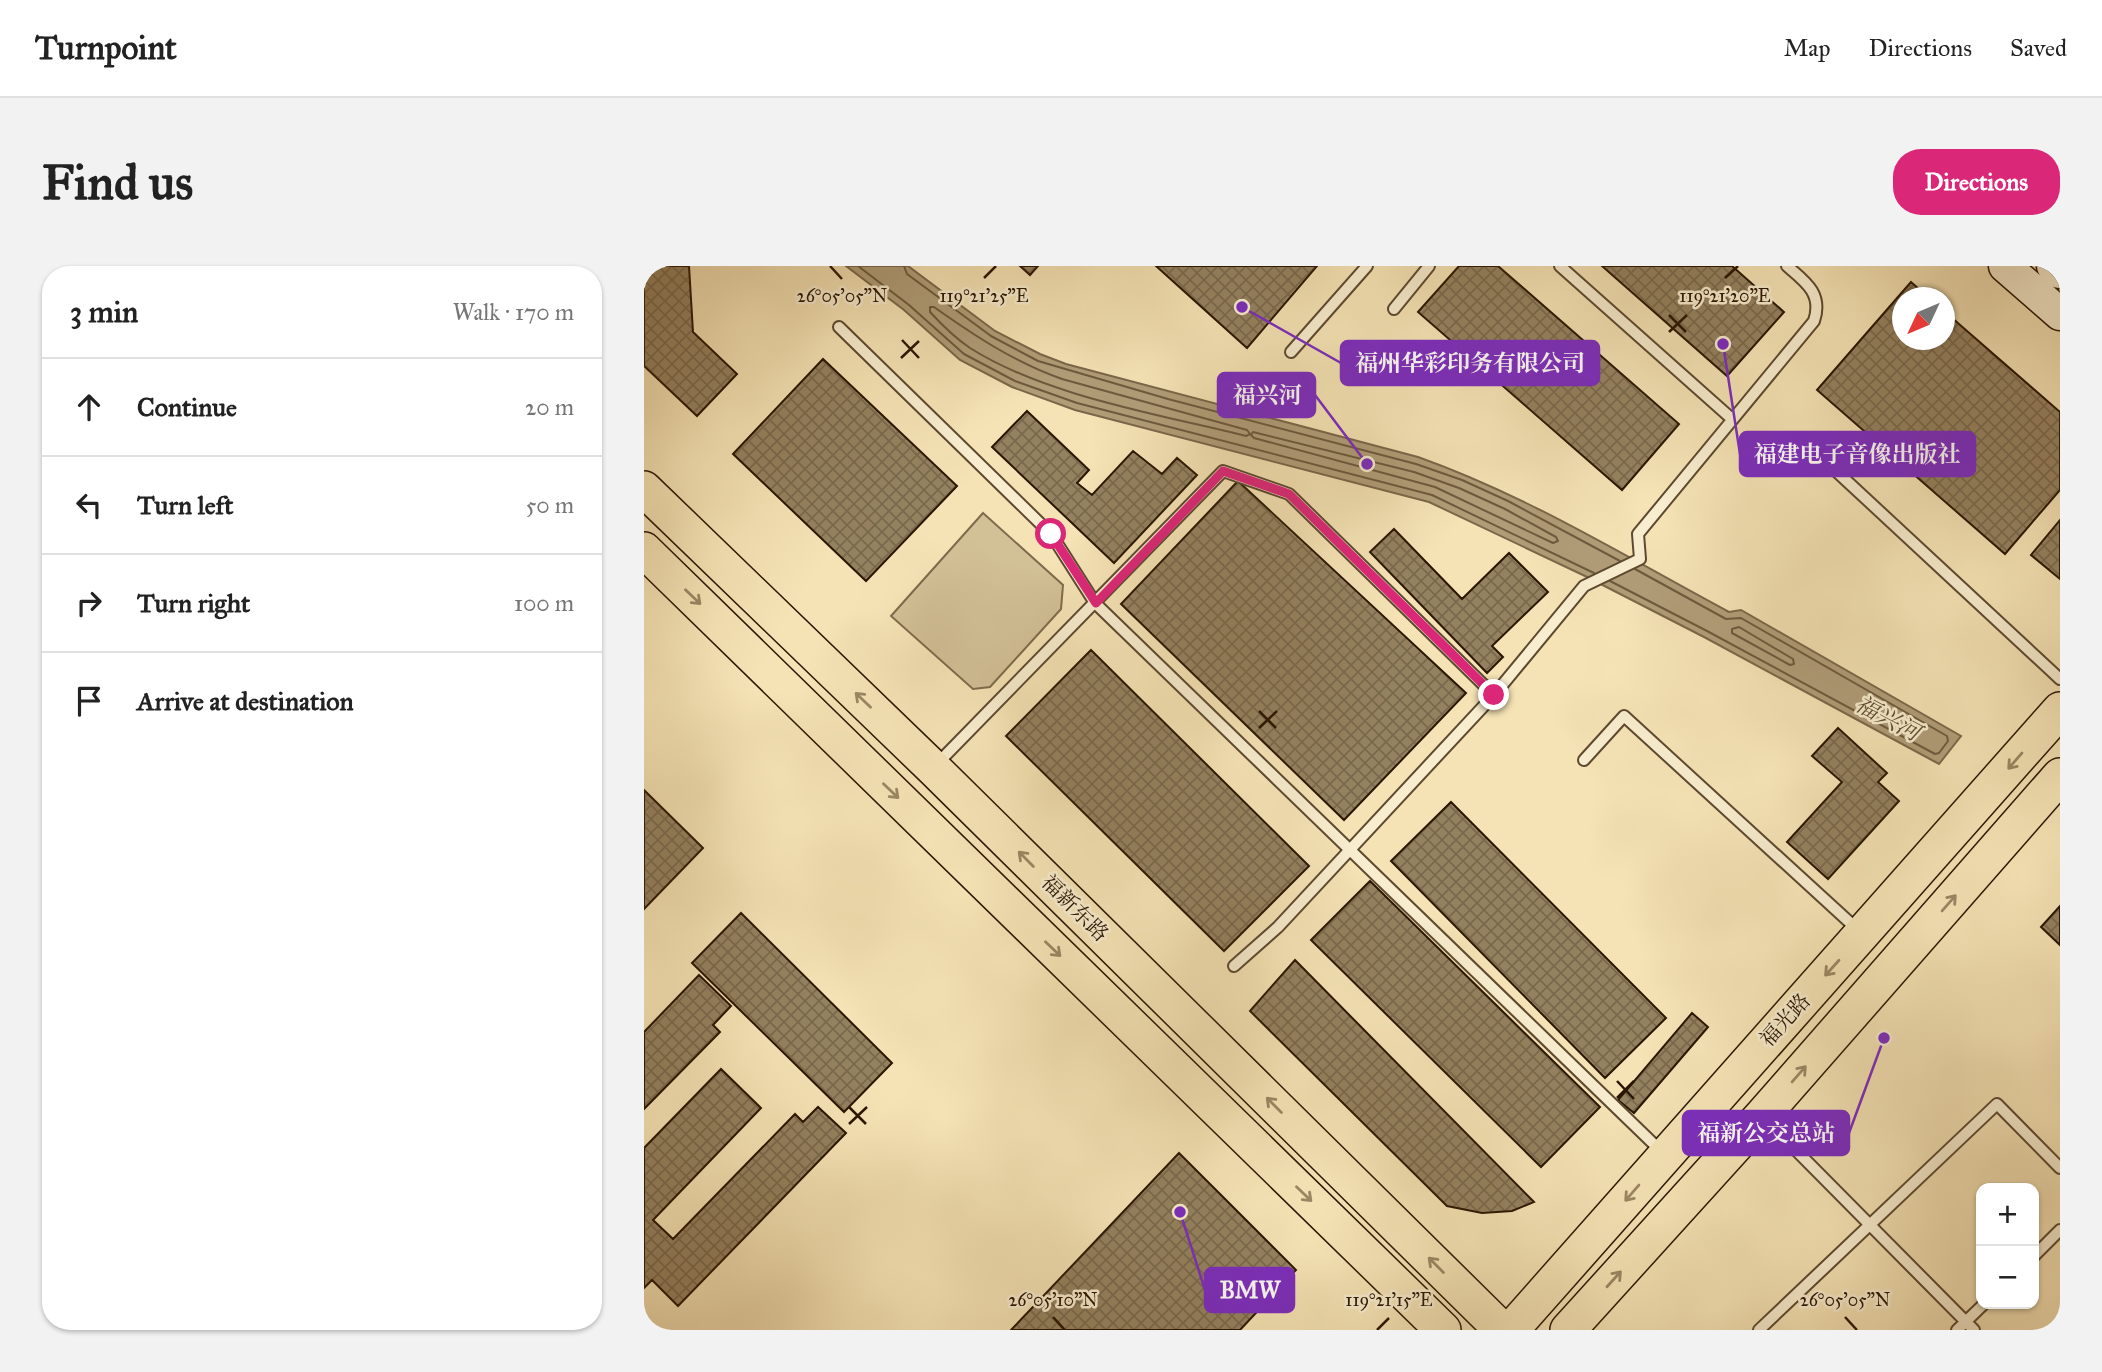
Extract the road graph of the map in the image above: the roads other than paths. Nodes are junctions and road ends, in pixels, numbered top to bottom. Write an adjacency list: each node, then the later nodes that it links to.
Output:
1 (1367, 266): 11 (lane)
2 (1429, 266): 8 (lane)
3 (1560, 266): 12 (lane)
4 (1787, 266): 12 (lane)
5 (2005, 266): 9 (main road)
6 (2053, 266): 7 (main road)
7 (2060, 272)
8 (1394, 309)
9 (2060, 314)
10 (839, 327): 16 (lane)
11 (1291, 352)
12 (1732, 419): 18 (lane)
13 (1808, 445): 17 (lane)
14 (644, 489): 21 (main road, 福新东路, one-way to 14)
15 (644, 550): 34 (main road, one-way to 34)
16 (1096, 603): 18 (lane); 21 (lane); 23 (lane)
17 (2060, 679)
18 (1494, 695): 23 (lane)
19 (2060, 710): 24 (main road, 福光路, one-way to 24)
20 (1584, 760): 24 (lane)
21 (933, 768): 35 (main road, 福新东路, one-way to 21)
22 (2060, 776): 26 (main road, one-way to 22)
23 (1350, 849): 25 (lane); 27 (lane)
24 (1862, 934): 27 (main road, 福光路, one-way to 27)
25 (1234, 966)
26 (1762, 1116): 29 (lane); 37 (main road, one-way to 26)
27 (1665, 1155): 36 (main road, 福光路, one-way to 36)
28 (2060, 1168): 29 (lane)
29 (1870, 1224): 33 (lane); 38 (lane)
30 (2060, 1230): 31 (lane)
31 (2039, 1251)
32 (1979, 1309): 33 (lane)
33 (1966, 1321): 39 (lane); 40 (lane)
34 (1443, 1330)
35 (1502, 1330)
36 (1511, 1330)
37 (1568, 1330)
38 (1759, 1330)
39 (1957, 1330)
40 (1974, 1330)

